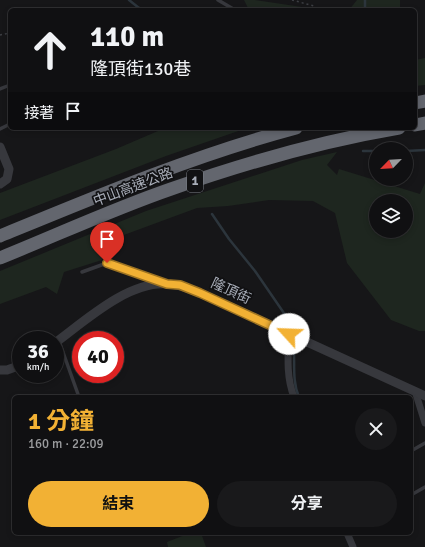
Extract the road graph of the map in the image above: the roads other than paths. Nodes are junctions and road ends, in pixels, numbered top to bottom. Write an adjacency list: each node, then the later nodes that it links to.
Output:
1 (218, 0): 2 (lane)
2 (232, 8)
3 (289, 130): 7 (highway, 中山高速公路 / 1)
4 (385, 130): 8 (highway, 中山高速公路 / 1)
5 (0, 147): 6 (street)
6 (0, 184)
7 (0, 236)
8 (0, 258)
9 (82, 272): 10 (lane)
10 (167, 284): 11 (street, 隆頂街); 12 (street, 隆頂街)
11 (289, 334): 16 (street, 隆頂街); 18 (street)
12 (64, 337)
13 (64, 360): 17 (lane)
14 (12, 368): 15 (street)
15 (0, 370)
16 (415, 391): 19 (street); 20 (street)
17 (78, 395)
18 (293, 395)
19 (425, 396)
20 (425, 423)
21 (425, 443): 22 (lane)
22 (413, 450)
23 (425, 487): 24 (lane)
24 (413, 494)
25 (348, 535): 26 (street)
26 (353, 547)

